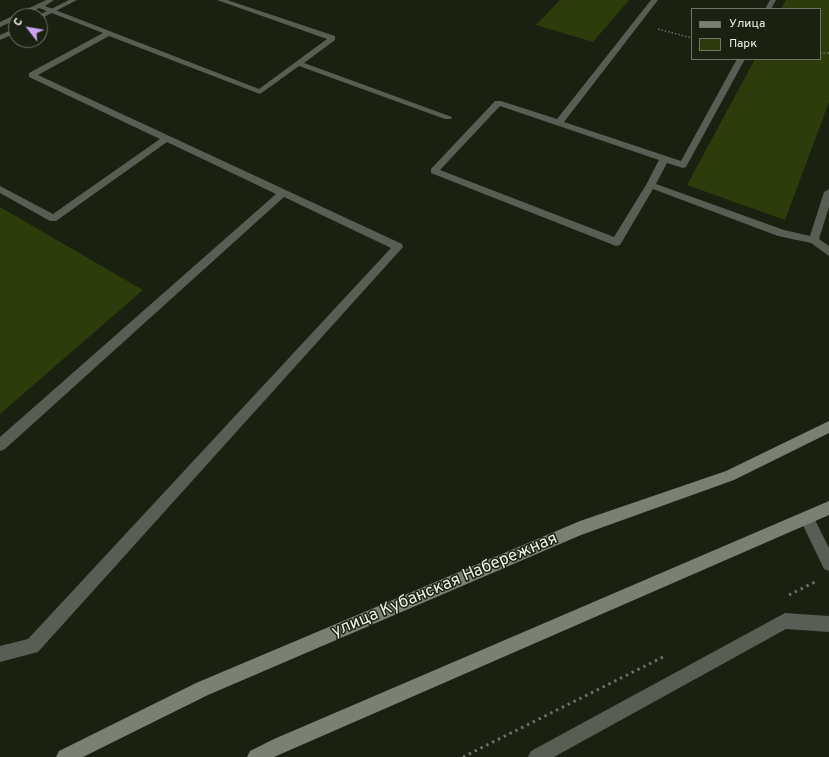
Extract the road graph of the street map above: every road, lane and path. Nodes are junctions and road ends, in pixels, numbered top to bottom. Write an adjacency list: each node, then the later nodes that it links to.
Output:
1 (51, 0): 8 (street)
2 (74, 0): 10 (street)
3 (220, 0): 6 (street)
4 (655, 0): 12 (street)
5 (763, 0): 7 (street)
6 (235, 2): 19 (street)
7 (771, 4)
8 (39, 6): 9 (street); 10 (street)
9 (35, 8)
10 (52, 11): 11 (street); 13 (street)
11 (48, 13)
12 (636, 23): 17 (path); 21 (street)
13 (98, 28): 19 (street); 22 (street)
14 (0, 30): 15 (street)
15 (8, 33): 16 (street)
16 (0, 38)
17 (691, 38)
18 (740, 60): 23 (street)
19 (298, 63): 20 (street)
20 (448, 117)
21 (559, 122): 23 (street); 24 (street)
22 (167, 138): 25 (street); 27 (street)
23 (664, 159): 24 (street)
24 (651, 185): 28 (street)
25 (0, 189)
26 (829, 192): 28 (street)
27 (283, 193): 31 (street); 38 (street)
28 (814, 240): 29 (street)
29 (829, 252)
30 (829, 427): 40 (main road, улица Кубанская Набережная)
31 (0, 445)
32 (829, 508): 33 (main road)
33 (807, 519): 34 (street); 41 (main road)
34 (829, 564)
35 (822, 578): 36 (path)
36 (787, 596)
37 (829, 624): 43 (street)
38 (0, 654)
39 (667, 655): 42 (path)
40 (65, 757)
41 (256, 757)
42 (463, 757)
43 (537, 757)

